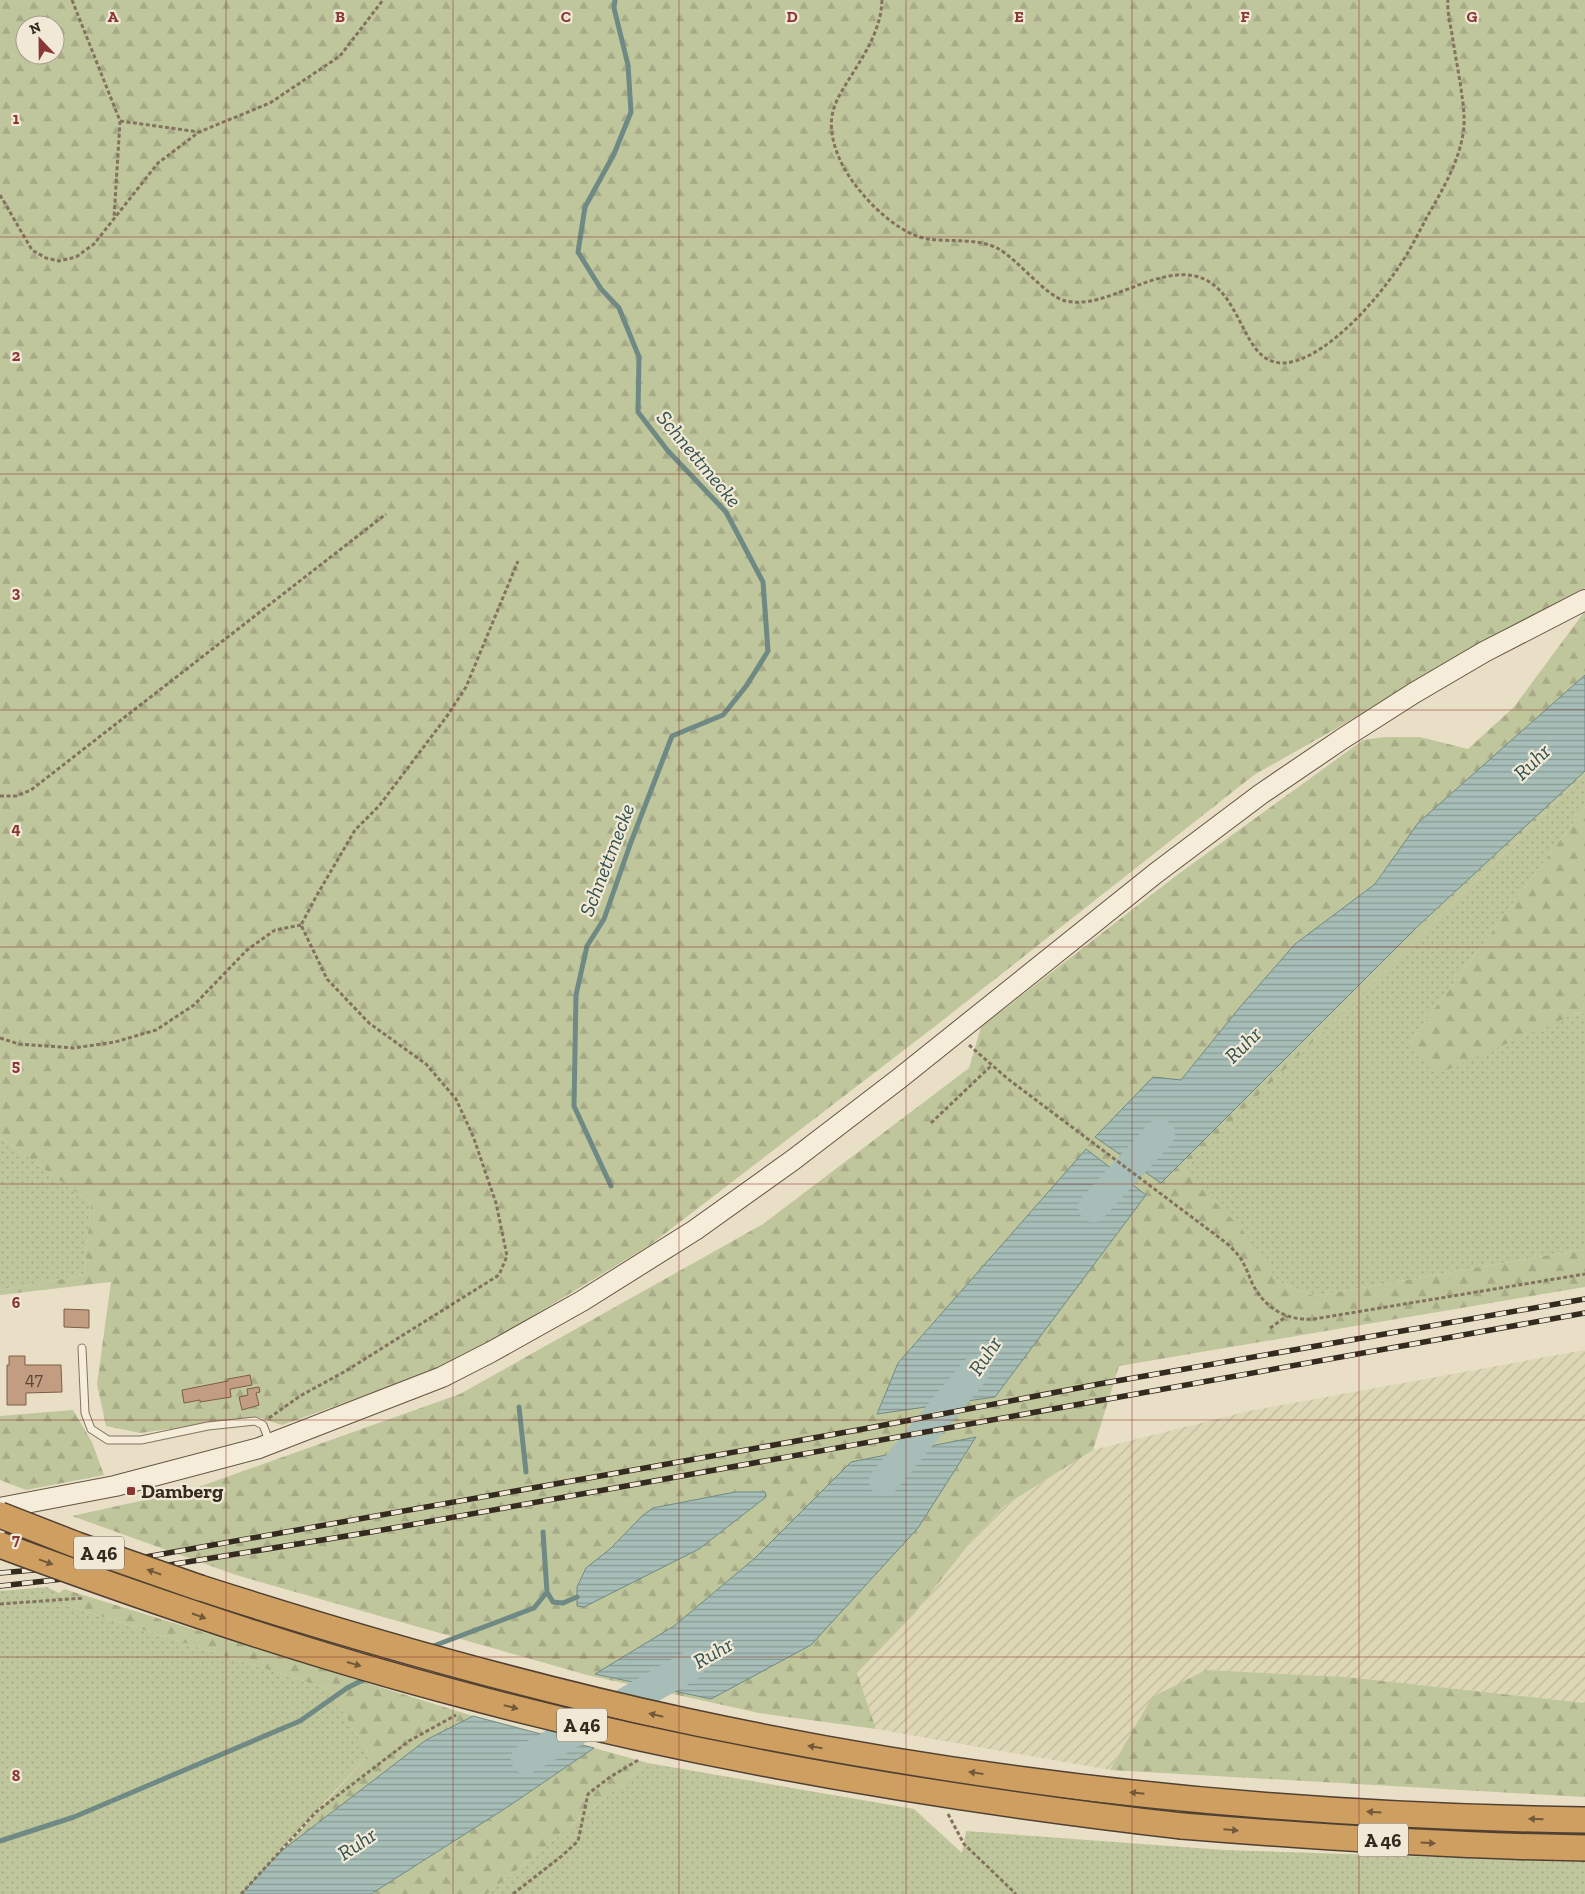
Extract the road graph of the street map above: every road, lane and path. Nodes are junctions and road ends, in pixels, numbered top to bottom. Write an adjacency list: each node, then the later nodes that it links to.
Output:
1 (72, 0): 5 (path)
2 (384, 0): 6 (path)
3 (882, 0): 4 (path)
4 (1448, 0)
5 (120, 121): 6 (path); 8 (path)
6 (200, 132): 8 (path)
7 (0, 195): 8 (path)
8 (114, 218)
9 (386, 514): 12 (path)
10 (518, 561): 13 (path)
11 (1585, 600): 23 (main road)
12 (0, 796)
13 (301, 925): 14 (path); 22 (path)
14 (0, 1038)
15 (970, 1046): 16 (path)
16 (992, 1065): 17 (path); 19 (path)
17 (931, 1122)
18 (1585, 1274): 19 (path)
19 (1287, 1316): 20 (path)
20 (1270, 1328)
21 (82, 1348): 22 (lane)
22 (260, 1424): 23 (lane)
23 (270, 1444): 24 (main road)
24 (0, 1508)
25 (0, 1515): 30 (highway, A 46, one-way to 25, bridge)
26 (0, 1545): 31 (highway, A 46, one-way to 31, bridge)
27 (457, 1714): 32 (path)
28 (644, 1757): 33 (path)
29 (946, 1809): 34 (path)
30 (1585, 1820)
31 (1585, 1848)
32 (241, 1894)
33 (513, 1894)
34 (1016, 1894)

